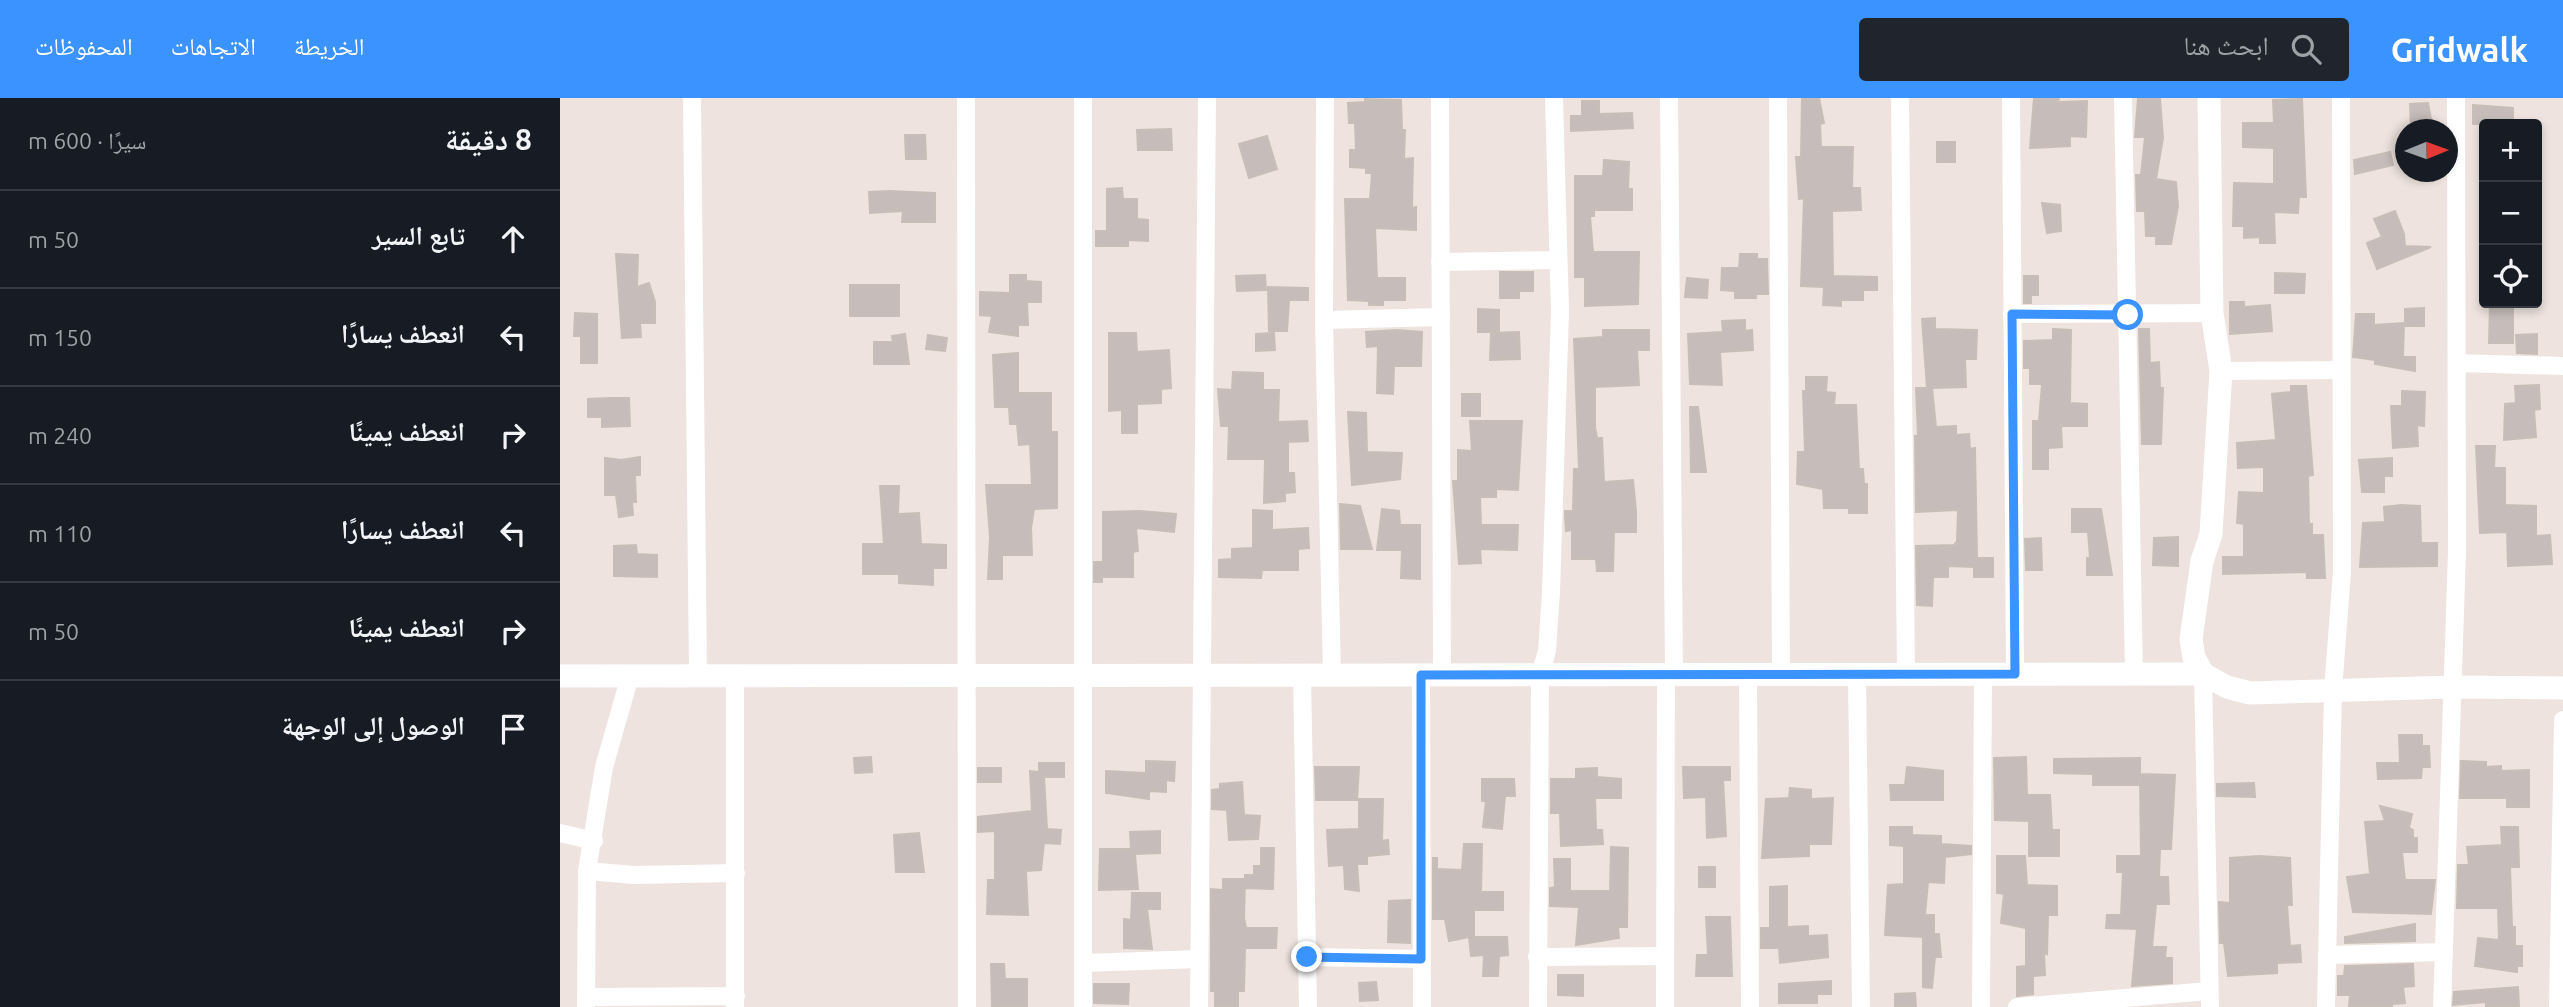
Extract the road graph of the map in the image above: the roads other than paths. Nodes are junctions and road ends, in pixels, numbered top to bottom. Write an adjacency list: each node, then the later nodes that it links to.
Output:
1 (692, 98): 41 (street)
2 (966, 98): 43 (street)
3 (1083, 98): 44 (street)
4 (1207, 98): 45 (street)
5 (1325, 98): 22 (street)
6 (1440, 98): 17 (street)
7 (1554, 98): 16 (street)
8 (1669, 98): 34 (street)
9 (1778, 98): 36 (street)
10 (1900, 98): 38 (street)
11 (2011, 98): 19 (street)
12 (2123, 98): 20 (street)
13 (2209, 98): 18 (street)
14 (2340, 98): 25 (street)
15 (2456, 98): 23 (street)
16 (1558, 260): 17 (street); 46 (street)
17 (1440, 262): 21 (street)
18 (2212, 313): 20 (street); 26 (street)
19 (2012, 314): 20 (street); 28 (street)
20 (2128, 315): 29 (street)
21 (1441, 317): 22 (street); 33 (street)
22 (1324, 320): 32 (street)
23 (2457, 363): 24 (street); 47 (street)
24 (2563, 366)
25 (2341, 370): 26 (street); 49 (street)
26 (2221, 371): 30 (street)
27 (1983, 674): 28 (street); 38 (street); 76 (street)
28 (2015, 674): 29 (street)
29 (2134, 674): 30 (street)
30 (2203, 674): 49 (street); 64 (street)
31 (1302, 675): 32 (street); 45 (street); 58 (street)
32 (1332, 675): 33 (street)
33 (1432, 675): 46 (street); 61 (street)
34 (1670, 675): 35 (street); 46 (street); 57 (street)
35 (1748, 675): 36 (street); 74 (street)
36 (1781, 675): 37 (street)
37 (1857, 675): 38 (street); 75 (street)
38 (1906, 675)
39 (560, 676): 40 (street)
40 (630, 676): 41 (street); 52 (street)
41 (698, 676): 42 (street)
42 (735, 676): 43 (street); 54 (street)
43 (968, 676): 44 (street); 67 (street)
44 (1083, 676): 45 (street); 62 (street)
45 (1202, 676): 60 (street)
46 (1540, 676): 59 (street)
47 (2452, 687): 48 (street); 49 (street); 55 (street)
48 (2563, 688)
49 (2333, 690): 56 (street)
50 (2563, 720): 63 (street)
51 (560, 833): 52 (street)
52 (594, 841): 53 (street)
53 (587, 872): 54 (street); 65 (street)
54 (736, 873): 66 (street)
55 (2444, 952): 56 (street); 79 (street)
56 (2327, 955): 78 (street)
57 (1665, 956): 59 (street); 73 (street)
58 (1307, 957): 61 (street); 70 (street)
59 (1537, 957): 72 (street)
60 (1199, 959): 62 (street); 69 (street)
61 (1421, 959): 71 (street)
62 (1084, 963): 68 (street)
63 (2561, 988): 80 (street)
64 (2209, 999): 77 (street)
65 (586, 1002): 66 (street)
66 (736, 1002)
67 (967, 1007)
68 (1083, 1007)
69 (1199, 1007)
70 (1308, 1007)
71 (1422, 1007)
72 (1538, 1007)
73 (1665, 1007)
74 (1750, 1007)
75 (1861, 1007)
76 (1981, 1007)
77 (2017, 1007)
78 (2326, 1007)
79 (2442, 1007)
80 (2558, 1007)

